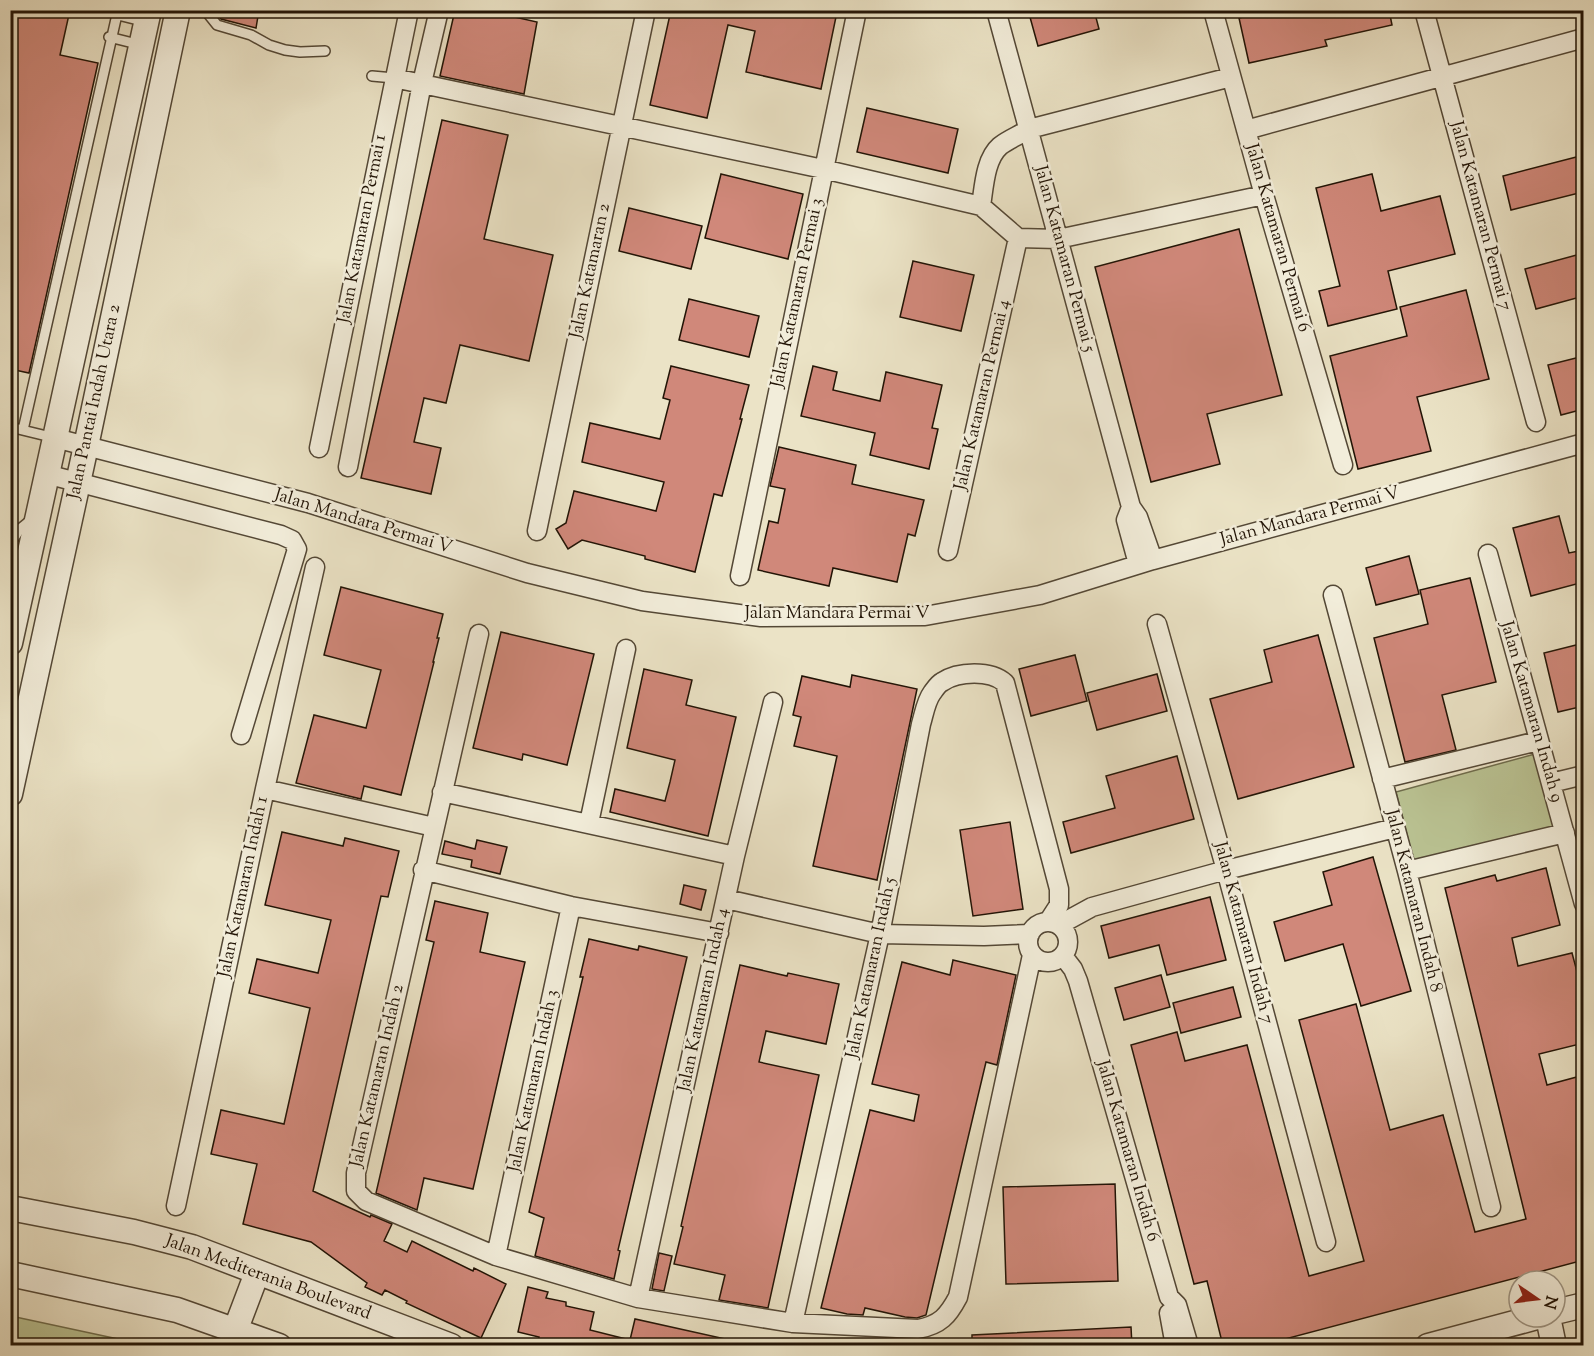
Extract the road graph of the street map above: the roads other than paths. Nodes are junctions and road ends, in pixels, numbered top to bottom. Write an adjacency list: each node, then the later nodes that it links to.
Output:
1 (178, 10): 34 (street, Jalan Pantai Indah Utara 2)
2 (205, 10): 15 (lane)
3 (409, 10): 19 (street, Jalan Katamaran Permai 1)
4 (439, 10): 20 (street)
5 (646, 10): 21 (street, Jalan Katamaran 2)
6 (857, 10): 24 (street, Jalan Katamaran Permai 3)
7 (996, 10): 22 (street, Jalan Katamaran Permai 5)
8 (1213, 10): 18 (street, Jalan Katamaran Permai 6)
9 (1424, 10): 17 (street, Jalan Katamaran Permai 7)
10 (116, 13): 11 (lane); 12 (lane)
11 (148, 16): 14 (street, Jalan Pantai Indah Utara 2)
12 (110, 38): 14 (lane); 31 (lane)
13 (1584, 38): 17 (street)
14 (141, 45): 32 (street, Jalan Pantai Indah Utara 2)
15 (325, 51)
16 (372, 76): 19 (lane)
17 (1442, 76): 23 (street); 29 (street, Jalan Katamaran Permai 7)
18 (1231, 77): 22 (street); 23 (street, Jalan Katamaran Permai 6)
19 (394, 78): 20 (street); 35 (street, Jalan Katamaran Permai 1)
20 (422, 83): 21 (street); 37 (street)
21 (621, 127): 24 (street); 41 (street, Jalan Katamaran 2)
22 (1029, 129): 26 (street); 28 (street, Jalan Katamaran Permai 5)
23 (1246, 130): 25 (street, Jalan Katamaran Permai 6)
24 (823, 169): 26 (street); 47 (street, Jalan Katamaran Permai 3)
25 (1264, 195): 28 (street); 36 (street, Jalan Katamaran Permai 6)
26 (981, 206): 27 (street)
27 (1018, 238): 28 (street); 43 (street, Jalan Katamaran Permai 4)
28 (1058, 239): 45 (street, Jalan Katamaran Permai 5)
29 (1536, 422)
30 (10, 428): 31 (lane)
31 (23, 430): 32 (lane)
32 (55, 438): 34 (street, Jalan Mandara Permai V); 38 (street, Jalan Pantai Indah Utara 2)
33 (1584, 443): 45 (street, Jalan Mandara Permai V)
34 (86, 446): 39 (street, Jalan Pantai Indah Utara 2); 45 (street, Jalan Mandara Permai V)
35 (319, 448)
36 (1343, 465)
37 (348, 467)
38 (46, 474): 39 (street); 40 (street, Jalan Pantai Indah Utara 2)
39 (78, 483): 54 (street); 61 (street, Jalan Pantai Indah Utara 2)
40 (38, 514): 42 (lane); 51 (street, Jalan Pantai Indah Utara 2)
41 (537, 531)
42 (10, 544)
43 (948, 551)
44 (1488, 554): 55 (street, Jalan Katamaran Indah 9)
45 (1146, 562)
46 (315, 567): 59 (street, Jalan Katamaran Indah 1)
47 (740, 576)
48 (1333, 595): 57 (street, Jalan Katamaran Indah 8)
49 (1157, 624): 68 (street, Jalan Katamaran Indah 7)
50 (479, 634): 60 (street, Jalan Katamaran Indah 2)
51 (10, 643)
52 (626, 649): 62 (street)
53 (773, 702): 66 (street, Jalan Katamaran Indah 4)
54 (241, 735)
55 (1538, 741): 57 (street); 58 (street, Jalan Katamaran Indah 9)
56 (1584, 774): 58 (street)
57 (1382, 779): 64 (street, Jalan Katamaran Indah 8)
58 (1551, 783): 65 (street, Jalan Katamaran Indah 9)
59 (265, 789): 63 (street); 79 (street, Jalan Katamaran Indah 1)
60 (442, 792): 62 (street); 63 (street, Jalan Katamaran Indah 2)
61 (10, 794)
62 (589, 823): 66 (street)
63 (434, 827): 67 (street, Jalan Katamaran Indah 2)
64 (1395, 828): 68 (street); 69 (street, Jalan Katamaran Indah 8)
65 (1565, 832): 69 (street); 71 (street, Jalan Katamaran Indah 9)
66 (735, 856): 70 (street, Jalan Katamaran Indah 4)
67 (423, 870): 72 (street); 83 (street, Jalan Katamaran Indah 2)
68 (1226, 870): 73 (street); 82 (street, Jalan Katamaran Indah 7)
69 (1407, 871): 80 (street, Jalan Katamaran Indah 8)
70 (726, 899): 74 (street, Jalan Katamaran Indah 4); 75 (street)
71 (1584, 904)
72 (571, 906): 74 (street); 83 (street, Jalan Katamaran Indah 3)
73 (1054, 924): 75 (street, Jalan Katamaran Indah 5); 76 (street); 78 (street)
74 (719, 933): 87 (street, Jalan Katamaran Indah 4)
75 (880, 934): 76 (street); 90 (street, Jalan Katamaran Indah 5)
76 (1030, 934): 77 (street)
77 (1032, 956): 78 (street); 90 (street, Jalan Katamaran Indah 2)
78 (1062, 956): 86 (street, Jalan Katamaran Indah 6)
79 (176, 1206)
80 (1491, 1207)
81 (10, 1208): 85 (street, Jalan Mediterania Boulevard)
82 (1326, 1242)
83 (496, 1256): 87 (street, Jalan Katamaran Indah 2)
84 (10, 1274): 93 (street)
85 (257, 1274): 93 (street); 95 (street, Jalan Mediterania Boulevard)
86 (1169, 1297): 96 (street); 97 (street, Jalan Katamaran Indah 6)
87 (638, 1298): 90 (street, Jalan Katamaran Indah 2)
88 (1584, 1305): 89 (street)
89 (1567, 1309)
90 (793, 1323)
91 (1507, 1325): 98 (street)
92 (1550, 1329): 99 (street)
93 (235, 1330): 94 (street)
94 (279, 1346)
95 (451, 1346)
96 (1175, 1346)
97 (1190, 1346)
98 (1428, 1346)
99 (1554, 1346)

